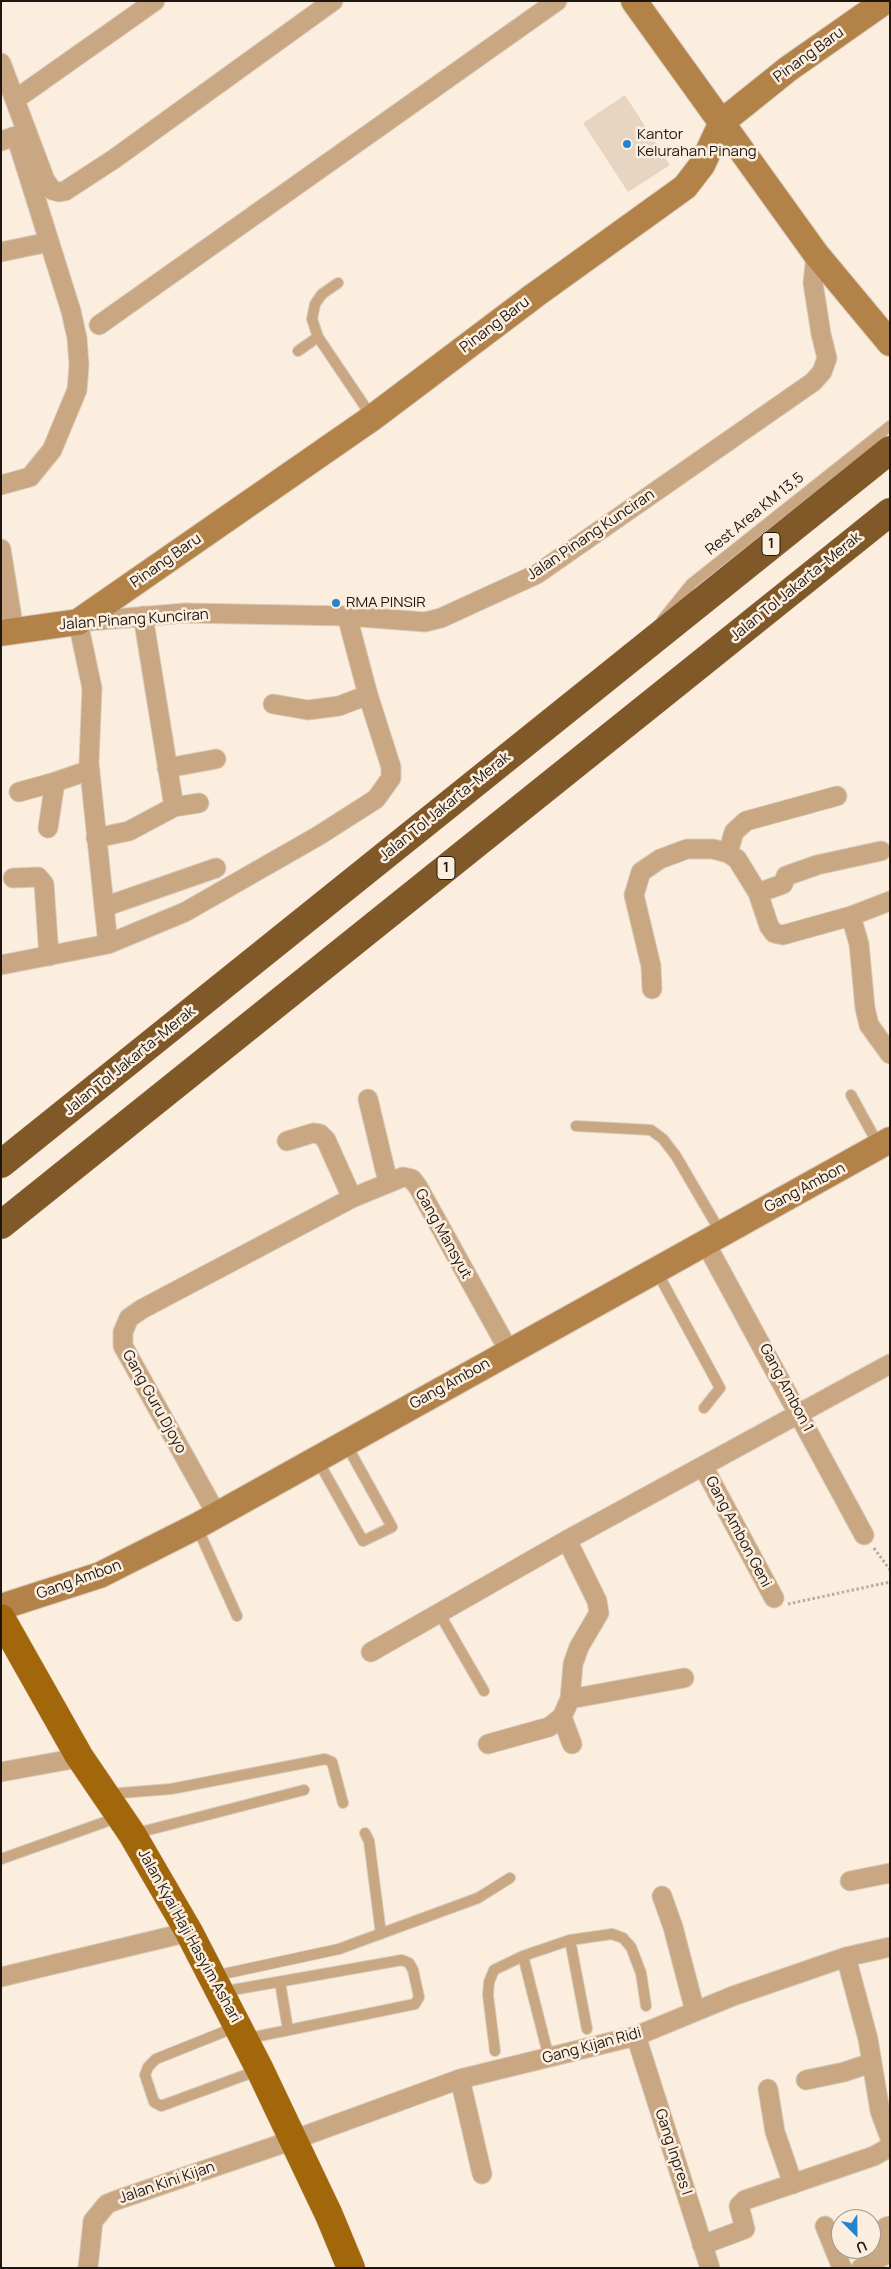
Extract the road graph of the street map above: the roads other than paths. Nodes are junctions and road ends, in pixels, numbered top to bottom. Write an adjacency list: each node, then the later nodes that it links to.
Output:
1 (155, 1): 7 (street)
2 (333, 1): 7 (street)
3 (557, 1): 14 (street)
4 (634, 1): 8 (street)
5 (885, 1): 8 (street, Pinang Baru)
6 (1, 63): 7 (street)
7 (16, 99)
8 (722, 122): 12 (street); 18 (street, Pinang Baru)
9 (1, 141): 10 (street)
10 (49, 242): 11 (street); 21 (street)
11 (1, 252)
12 (816, 254): 16 (street); 25 (street, Jalan Pinang Kunciran)
13 (338, 283): 15 (lane)
14 (99, 325)
15 (318, 337): 17 (lane); 18 (lane)
16 (890, 343)
17 (298, 351)
18 (372, 418): 26 (street, Pinang Baru)
19 (890, 426): 28 (lane, Rest Area KM 13,5)
20 (890, 450): 28 (highway, Jalan Tol Jakarta–Merak / 1)
21 (1, 484)
22 (890, 512): 62 (highway, Jalan Tol Jakarta–Merak / 1)
23 (1, 550): 27 (street)
24 (143, 616): 25 (street, Jalan Pinang Kunciran); 26 (street, Jalan Pinang Kunciran); 32 (street)
25 (347, 616): 29 (street)
26 (78, 622): 27 (street, Jalan Pinang Kunciran); 33 (street)
27 (8, 632)
28 (653, 639): 59 (highway, Jalan Tol Jakarta–Merak / 1)
29 (368, 695): 30 (street); 49 (street)
30 (273, 704)
31 (216, 759): 32 (street)
32 (167, 768): 38 (street)
33 (90, 770): 34 (street); 40 (street)
34 (55, 782): 35 (street); 39 (street)
35 (19, 792)
36 (837, 796): 42 (street)
37 (199, 803): 38 (street)
38 (174, 807): 40 (street)
39 (48, 828)
40 (96, 838): 47 (street)
41 (880, 851): 45 (street)
42 (728, 853): 45 (street); 52 (street)
43 (216, 868): 47 (street)
44 (13, 878): 50 (street)
45 (758, 892): 48 (street)
46 (890, 901): 48 (street)
47 (104, 907): 49 (street)
48 (851, 916): 53 (street)
49 (108, 944): 50 (street)
50 (49, 956): 51 (street)
51 (1, 965)
52 (652, 989)
53 (890, 1054)
54 (851, 1096): 58 (lane)
55 (368, 1100): 60 (street)
56 (576, 1126): 63 (lane)
57 (287, 1142): 61 (street)
58 (885, 1143): 63 (street, Gang Ambon)
59 (1, 1164)
60 (388, 1182): 61 (street, Gang Mansyut); 66 (street, Gang Mansyut)
61 (352, 1198): 64 (street, Gang Mansyut)
62 (1, 1225)
63 (713, 1238): 65 (street, Gang Ambon); 69 (street, Gang Ambon 1)
64 (266, 1244): 73 (street, Gang Guru Djoyo)
65 (656, 1270): 66 (street, Gang Ambon); 68 (lane)
66 (509, 1351): 70 (street, Gang Ambon)
67 (890, 1364): 69 (street)
68 (704, 1408)
69 (800, 1413): 72 (street); 74 (street, Gang Ambon 1)
70 (346, 1443): 71 (street, Gang Ambon); 71 (lane)
71 (317, 1459): 73 (street, Gang Ambon)
72 (702, 1466): 75 (street); 76 (street, Gang Ambon Geni)
73 (207, 1520): 77 (street, Gang Ambon); 79 (lane)
74 (864, 1535)
75 (567, 1540): 78 (street); 84 (street)
76 (774, 1598)
77 (1, 1608)
78 (439, 1613): 81 (street); 83 (lane)
79 (237, 1616)
80 (1, 1618): 88 (main road, Jalan Kyai Haji Hasyim Ashari)
81 (371, 1652)
82 (684, 1678): 84 (street)
83 (484, 1691)
84 (570, 1699): 85 (street)
85 (562, 1717): 86 (street); 87 (street)
86 (488, 1744)
87 (572, 1744)
88 (79, 1756): 89 (street); 91 (main road, Jalan Kyai Haji Hasyim Ashari)
89 (1, 1772)
90 (304, 1790): 93 (lane)
91 (104, 1795): 92 (lane); 93 (main road, Jalan Kyai Haji Hasyim Ashari)
92 (342, 1803)
93 (126, 1826): 95 (lane); 100 (main road, Jalan Kyai Haji Hasyim Ashari)
94 (365, 1833): 101 (lane)
95 (1, 1859)
96 (890, 1873): 98 (street)
97 (510, 1878): 101 (lane)
98 (850, 1881)
99 (662, 1896): 110 (street)
100 (189, 1932): 106 (street); 108 (main road, Jalan Kyai Haji Hasyim Ashari)
101 (381, 1934): 108 (lane)
102 (570, 1940): 104 (lane); 109 (lane); 111 (lane)
103 (890, 1947): 105 (street, Gang Kijan Ridi)
104 (523, 1956): 115 (lane); 116 (lane)
105 (846, 1957): 110 (street, Gang Kijan Ridi); 117 (street)
106 (1, 1977)
107 (280, 1982): 108 (lane); 112 (lane); 112 (lane)
108 (216, 1984): 113 (main road, Jalan Kyai Haji Hasyim Ashari)
109 (646, 2006)
110 (695, 2011): 114 (street, Gang Kijan Ridi)
111 (587, 2029)
112 (288, 2030): 113 (lane)
113 (241, 2032): 118 (main road, Jalan Kyai Haji Hasyim Ashari); 118 (lane)
114 (636, 2036): 116 (street, Gang Kijan Ridi); 129 (street, Gang Inpres I)
115 (495, 2051)
116 (549, 2058): 119 (street, Gang Kijan Ridi)
117 (871, 2063): 120 (street); 122 (street)
118 (260, 2070): 123 (main road, Jalan Kyai Haji Hasyim Ashari)
119 (460, 2079): 123 (street, Gang Kijan Ridi); 125 (street)
120 (806, 2080)
121 (768, 2089): 126 (street)
122 (890, 2138)
123 (294, 2140): 130 (street, Jalan Kini Kijan); 131 (main road, Jalan Kyai Haji Hasyim Ashari)
124 (890, 2147): 126 (street)
125 (482, 2174)
126 (794, 2184): 129 (street)
127 (825, 2226): 133 (street)
128 (890, 2226): 134 (street)
129 (702, 2245): 132 (street, Gang Inpres I)
130 (88, 2268)
131 (351, 2268)
132 (710, 2268)
133 (842, 2268)
134 (861, 2268)

